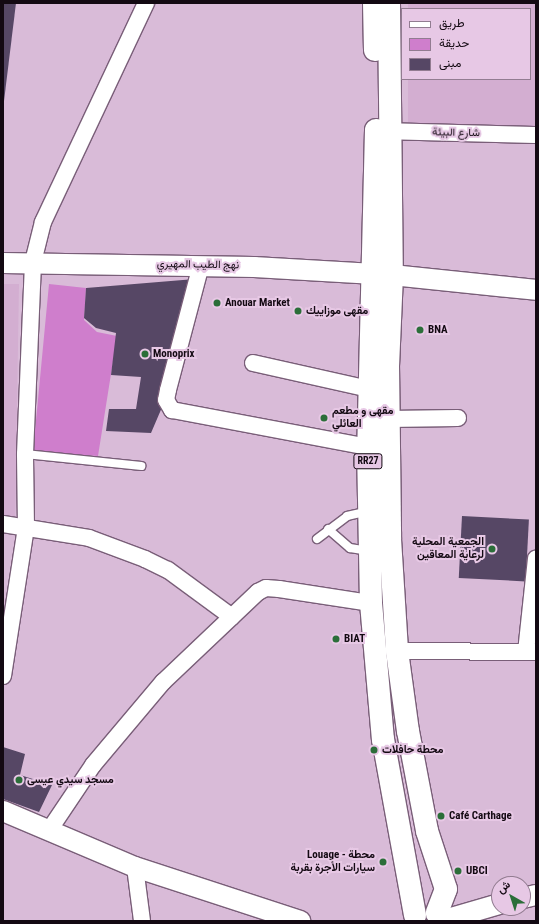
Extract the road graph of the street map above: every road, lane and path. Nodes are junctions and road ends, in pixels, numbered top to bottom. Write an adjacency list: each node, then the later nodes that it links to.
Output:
1 (146, 3): 6 (street)
2 (374, 3): 4 (highway, RR27)
3 (389, 3): 4 (highway, RR27)
4 (383, 132): 5 (street, شارع البيئة); 9 (highway, RR27); 10 (highway, RR27)
5 (536, 135)
6 (33, 262): 7 (street, نهج الطيب المهيري); 8 (street, نهج الطيب المهيري); 17 (street)
7 (3, 263)
8 (201, 265): 9 (street, نهج الطيب المهيري); 16 (street)
9 (371, 275): 10 (street, نهج الطيب المهيري); 13 (highway, RR27)
10 (392, 275): 11 (street, نهج الطيب المهيري); 15 (highway, RR27)
11 (536, 290)
12 (253, 363): 13 (street)
13 (368, 389): 16 (highway, RR27)
14 (458, 418): 15 (street)
15 (388, 419): 28 (highway, RR27)
16 (368, 447): 19 (highway, RR27)
17 (25, 454): 18 (lane); 21 (street)
18 (140, 466)
19 (368, 511): 22 (lane); 24 (highway, RR27)
20 (3, 524): 21 (street)
21 (26, 527): 27 (street); 30 (street)
22 (328, 529): 23 (lane); 24 (lane)
23 (317, 539)
24 (369, 551): 26 (highway, RR27)
25 (536, 559): 29 (street)
26 (371, 603): 27 (street); 35 (highway, RR27)
27 (232, 617): 32 (street)
28 (397, 651): 29 (street); 36 (highway, RR27)
29 (531, 652)
30 (3, 676)
31 (3, 811): 32 (street)
32 (50, 829): 33 (street)
33 (135, 867): 37 (street); 38 (street)
34 (491, 906): 36 (street)
35 (413, 918): 36 (highway, RR27)
36 (442, 918)
37 (142, 921)
38 (300, 921)

